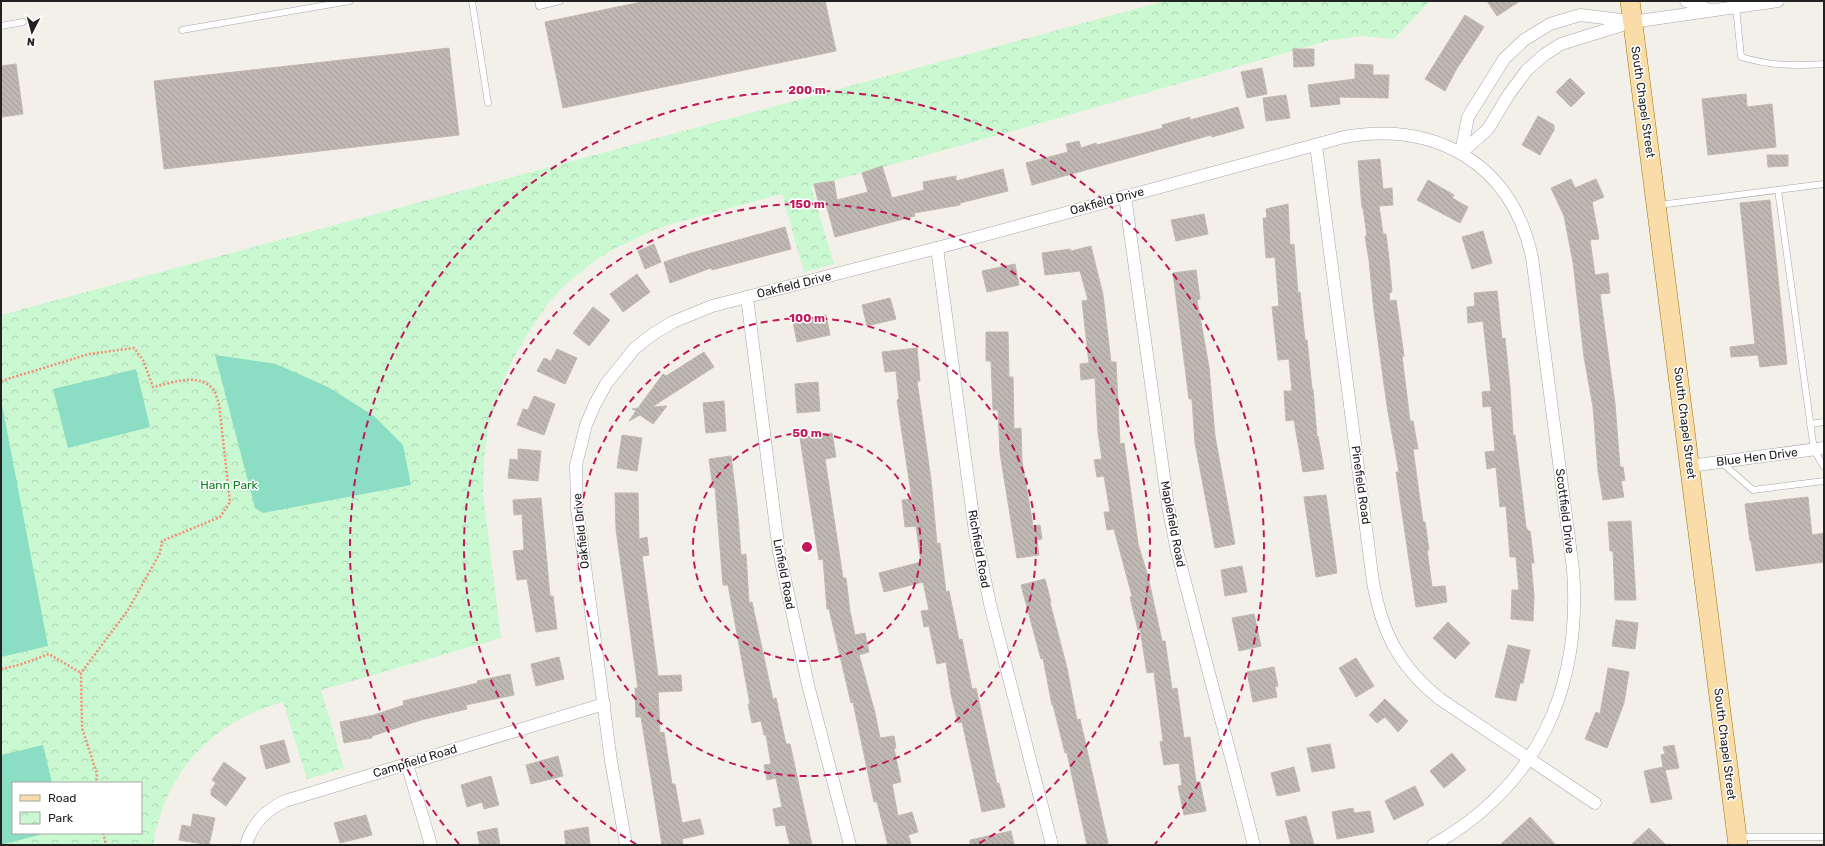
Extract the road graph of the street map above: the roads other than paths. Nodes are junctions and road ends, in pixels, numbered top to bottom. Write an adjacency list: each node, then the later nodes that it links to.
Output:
1 (350, 1): 13 (lane)
2 (472, 1): 15 (lane)
3 (538, 1): 4 (lane)
4 (560, 1)
5 (1630, 1): 11 (main road, South Chapel Street)
6 (1686, 1): 9 (street)
7 (1778, 1): 8 (street)
8 (1736, 7): 9 (street); 14 (lane)
9 (1711, 10): 11 (street)
10 (23, 22): 12 (lane)
11 (1632, 22): 17 (street); 17 (street); 21 (main road, South Chapel Street)
12 (1, 26)
13 (182, 30)
14 (1824, 64)
15 (488, 103)
16 (1316, 145): 17 (street, Oakfield Drive); 20 (street, Oakfield Drive); 32 (street, Pinefield Road)
17 (1460, 153): 32 (street, Scottfield Drive)
18 (1824, 184): 19 (lane)
19 (1778, 190): 21 (lane); 25 (lane)
20 (1125, 196): 22 (street, Oakfield Drive); 42 (street, Maplefield Road)
21 (1657, 206): 28 (main road, South Chapel Street)
22 (937, 248): 23 (street, Oakfield Drive); 41 (street, Richfield Road)
23 (747, 297): 31 (street, Oakfield Drive); 40 (street, Linfield Road)
24 (1824, 422): 25 (lane)
25 (1810, 424): 26 (lane)
26 (1819, 449): 27 (street, Blue Hen Drive); 29 (lane)
27 (1721, 462): 28 (street, Blue Hen Drive); 30 (lane)
28 (1690, 466): 36 (main road, South Chapel Street)
29 (1824, 467)
30 (1824, 481)
31 (604, 704): 33 (street, Campfield Road); 39 (street, Oakfield Drive)
32 (1528, 759): 34 (street, Pinefield Road); 43 (street, Scottfield Drive)
33 (407, 764): 37 (street, Campfield Road); 38 (street)
34 (1594, 803)
35 (1824, 837): 36 (lane)
36 (1737, 841)
37 (246, 845)
38 (431, 845)
39 (626, 845)
40 (850, 845)
41 (1052, 845)
42 (1254, 845)
43 (1433, 845)

